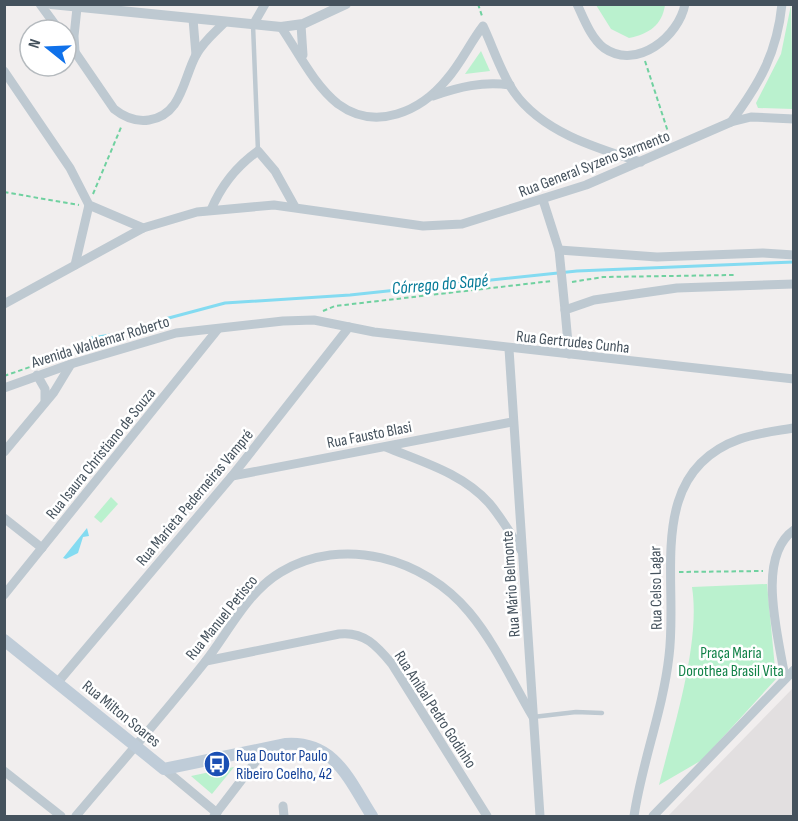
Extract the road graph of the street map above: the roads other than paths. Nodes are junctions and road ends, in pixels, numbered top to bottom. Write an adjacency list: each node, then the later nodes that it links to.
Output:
1 (40, 4): 9 (street)
2 (51, 4): 8 (street)
3 (265, 4): 13 (street)
4 (346, 4): 14 (street)
5 (577, 4): 6 (street)
6 (685, 4)
7 (782, 4): 23 (street)
8 (77, 8): 10 (street); 11 (street)
9 (50, 18)
10 (76, 18)
11 (193, 20): 12 (street); 17 (street)
12 (224, 22): 13 (street); 17 (street)
13 (253, 25): 15 (street); 24 (lane)
14 (301, 25): 15 (street); 18 (street)
15 (281, 27): 18 (street)
16 (78, 55): 17 (street)
17 (196, 55)
18 (305, 63): 21 (street)
19 (4, 71): 27 (street)
20 (510, 85): 21 (street); 21 (street); 25 (street)
21 (428, 98)
22 (794, 119): 23 (street, Rua General Syzeno Sarmento)
23 (731, 122): 25 (street, Rua General Syzeno Sarmento)
24 (258, 151): 28 (street); 29 (street)
25 (640, 162): 26 (street, Rua General Syzeno Sarmento)
26 (543, 200): 28 (street, Rua General Syzeno Sarmento); 31 (street)
27 (89, 205): 30 (street); 33 (street)
28 (295, 207): 29 (street, Rua General Syzeno Sarmento)
29 (211, 210): 30 (street, Rua General Syzeno Sarmento)
30 (143, 228): 33 (street, Rua General Syzeno Sarmento)
31 (559, 255): 32 (street); 36 (street)
32 (794, 255)
33 (75, 266): 35 (street, Rua General Syzeno Sarmento)
34 (794, 284): 36 (street)
35 (4, 304)
36 (565, 310): 40 (street)
37 (349, 327): 38 (street, Avenida Waldemar Roberto); 39 (street, Rua Gertrudes Cunha); 50 (street, Rua Marieta Pederneiras Vampré)
38 (218, 329): 41 (street, Avenida Waldemar Roberto); 53 (street, Rua Isaura Christiano de Souza)
39 (509, 349): 40 (street, Rua Gertrudes Cunha); 46 (street, Rua Mário Belmonte)
40 (569, 354): 43 (street, Rua Gertrudes Cunha)
41 (71, 364): 42 (street, Avenida Waldemar Roberto); 45 (street)
42 (37, 370): 44 (street, Avenida Waldemar Roberto); 45 (street)
43 (794, 379)
44 (4, 388)
45 (45, 401): 49 (street)
46 (512, 422): 48 (street, Rua Fausto Blasi); 54 (street, Rua Mário Belmonte)
47 (794, 428): 75 (street, Rua Celso Lagar)
48 (385, 447): 50 (street, Rua Fausto Blasi); 54 (street)
49 (4, 452)
50 (232, 476): 60 (street, Rua Marieta Pederneiras Vampré)
51 (4, 518): 53 (street)
52 (794, 530): 59 (street)
53 (42, 548): 55 (street, Rua Isaura Christiano de Souza)
54 (523, 552): 62 (street, Rua Mário Belmonte)
55 (4, 596)
56 (4, 640): 60 (main road, Rua Milton Soares)
57 (206, 661): 62 (street, Rua Manuel Petisco); 63 (street, Rua Manuel Petisco); 73 (street, Rua Aníbal Pedro Godinho)
58 (794, 670): 59 (street)
59 (785, 678): 76 (street)
60 (58, 682): 63 (main road, Rua Milton Soares)
61 (602, 713): 62 (lane)
62 (533, 717): 74 (street, Rua Mário Belmonte)
63 (136, 745): 65 (main road, Rua Milton Soares); 70 (street, Rua Manuel Petisco)
64 (266, 748): 65 (main road); 68 (street); 72 (main road)
65 (164, 769): 68 (street, Rua Milton Soares)
66 (4, 771): 69 (street)
67 (284, 806): 71 (street)
68 (216, 815)
69 (61, 816)
70 (76, 816)
71 (284, 816)
72 (372, 816)
73 (487, 816)
74 (540, 816)
75 (634, 816)
76 (653, 816)

